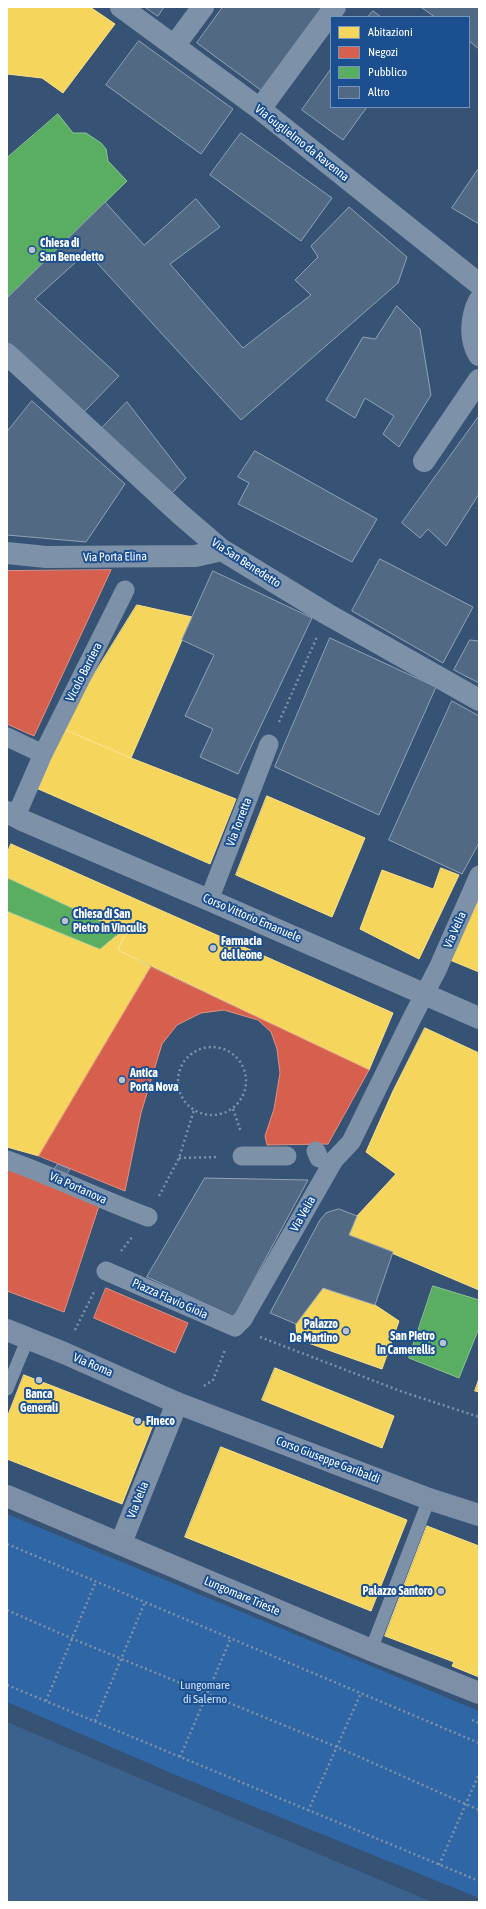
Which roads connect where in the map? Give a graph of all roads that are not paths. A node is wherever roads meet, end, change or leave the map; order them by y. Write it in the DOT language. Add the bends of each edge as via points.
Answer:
graph roads {
  1 [pos="121,7"];
  2 [pos="203,7"];
  3 [pos="335,7"];
  4 [pos="174,46"];
  5 [pos="260,109"];
  6 [pos="479,284"];
  7 [pos="479,301"];
  8 [pos="7,354"];
  9 [pos="479,355"];
  10 [pos="479,380"];
  11 [pos="424,461"];
  12 [pos="222,550"];
  13 [pos="7,553"];
  14 [pos="125,590"];
  15 [pos="479,700"];
  16 [pos="7,736"];
  17 [pos="269,744"];
  18 [pos="43,754"];
  19 [pos="16,816"];
  20 [pos="479,875"];
  21 [pos="209,900"];
  22 [pos="425,994"];
  23 [pos="479,1018"];
  24 [pos="242,1156"];
  25 [pos="287,1156"];
  26 [pos="7,1160"];
  27 [pos="148,1218"];
  28 [pos="106,1270"];
  29 [pos="235,1327"];
  30 [pos="7,1330"];
  31 [pos="28,1338"];
  32 [pos="7,1389"];
  33 [pos="178,1403"];
  34 [pos="7,1496"];
  35 [pos="429,1499"];
  36 [pos="479,1515"];
  37 [pos="121,1544"];
  38 [pos="371,1650"];
  39 [pos="479,1693"];
  1 -- 4 [label="street, Via Guglielmo da Ravenna"];
  2 -- 4 [label="street"];
  3 -- 5 [label="street"];
  4 -- 5 [label="street, Via Guglielmo da Ravenna"];
  5 -- 6 [label="street, Via Guglielmo da Ravenna"];
  7 -- 9 [label="street" via="474,310 472,330"];
  8 -- 12 [label="street, Via San Benedetto"];
  10 -- 11 [label="street"];
  12 -- 13 [label="street, Via Porta Elina" via="196,556 46,557"];
  12 -- 15 [label="street, Via San Benedetto" via="327,614"];
  14 -- 18 [label="street, Vicolo Barriera"];
  16 -- 18 [label="street"];
  17 -- 21 [label="street, Via Torretta"];
  18 -- 19 [label="street, Vicolo Barriera"];
  19 -- 21 [label="street, Corso Vittorio Emanuele"];
  20 -- 22 [label="street, Via Velia"];
  21 -- 22 [label="street, Corso Vittorio Emanuele"];
  22 -- 23 [label="street, Corso Vittorio Emanuele"];
  22 -- 29 [label="street, Via Velia" via="352,1142 321,1159 243,1319"];
  24 -- 25 [label="street"];
  26 -- 27 [label="street, Via Portanova"];
  28 -- 29 [label="street, Piazza Flavio Gioia"];
  30 -- 31 [label="main road, Via Roma"];
  31 -- 32 [label="lane"];
  31 -- 33 [label="main road, Via Roma"];
  33 -- 35 [label="main road, Corso Giuseppe Garibaldi"];
  33 -- 37 [label="street, Via Velia"];
  34 -- 37 [label="main road, Lungomare Trieste"];
  35 -- 36 [label="main road, Corso Giuseppe Garibaldi"];
  35 -- 38 [label="lane"];
  37 -- 38 [label="main road, Lungomare Trieste"];
  38 -- 39 [label="main road, Lungomare Trieste"];
}
